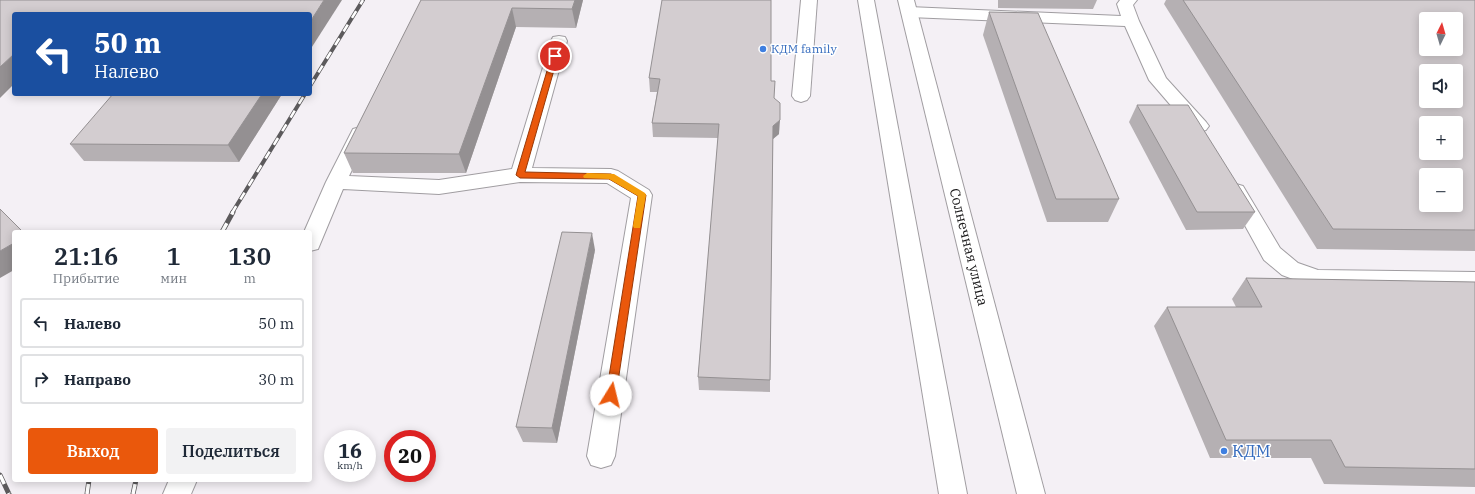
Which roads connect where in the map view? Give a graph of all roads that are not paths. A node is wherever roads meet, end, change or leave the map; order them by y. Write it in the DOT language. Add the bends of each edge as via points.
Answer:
graph roads {
  1 [pos="809,0"];
  2 [pos="866,0"];
  3 [pos="1130,0"];
  4 [pos="908,6"];
  5 [pos="1131,21"];
  6 [pos="559,41"];
  7 [pos="801,96"];
  8 [pos="367,119"];
  9 [pos="1209,143"];
  10 [pos="520,175"];
  11 [pos="1229,177"];
  12 [pos="336,182"];
  13 [pos="312,238"];
  14 [pos="1475,281"];
  15 [pos="601,456"];
  16 [pos="182,482"];
  17 [pos="177,494"];
  18 [pos="953,494"];
  19 [pos="1031,494"];
  1 -- 7 [label="main road"];
  2 -- 18 [label="main road"];
  3 -- 5 [label="main road" via="1125,4"];
  4 -- 5 [label="main road"];
  4 -- 19 [label="main road, Солнечная улица"];
  5 -- 9 [label="main road" via="1158,80 1202,129"];
  6 -- 10 [label="main road"];
  8 -- 12 [label="main road"];
  10 -- 12 [label="main road" via="439,187"];
  10 -- 15 [label="main road" via="611,176 642,195"];
  11 -- 14 [label="main road" via="1272,254 1290,269 1317,279"];
  12 -- 13 [label="main road"];
  16 -- 17 [label="main road"];
}
